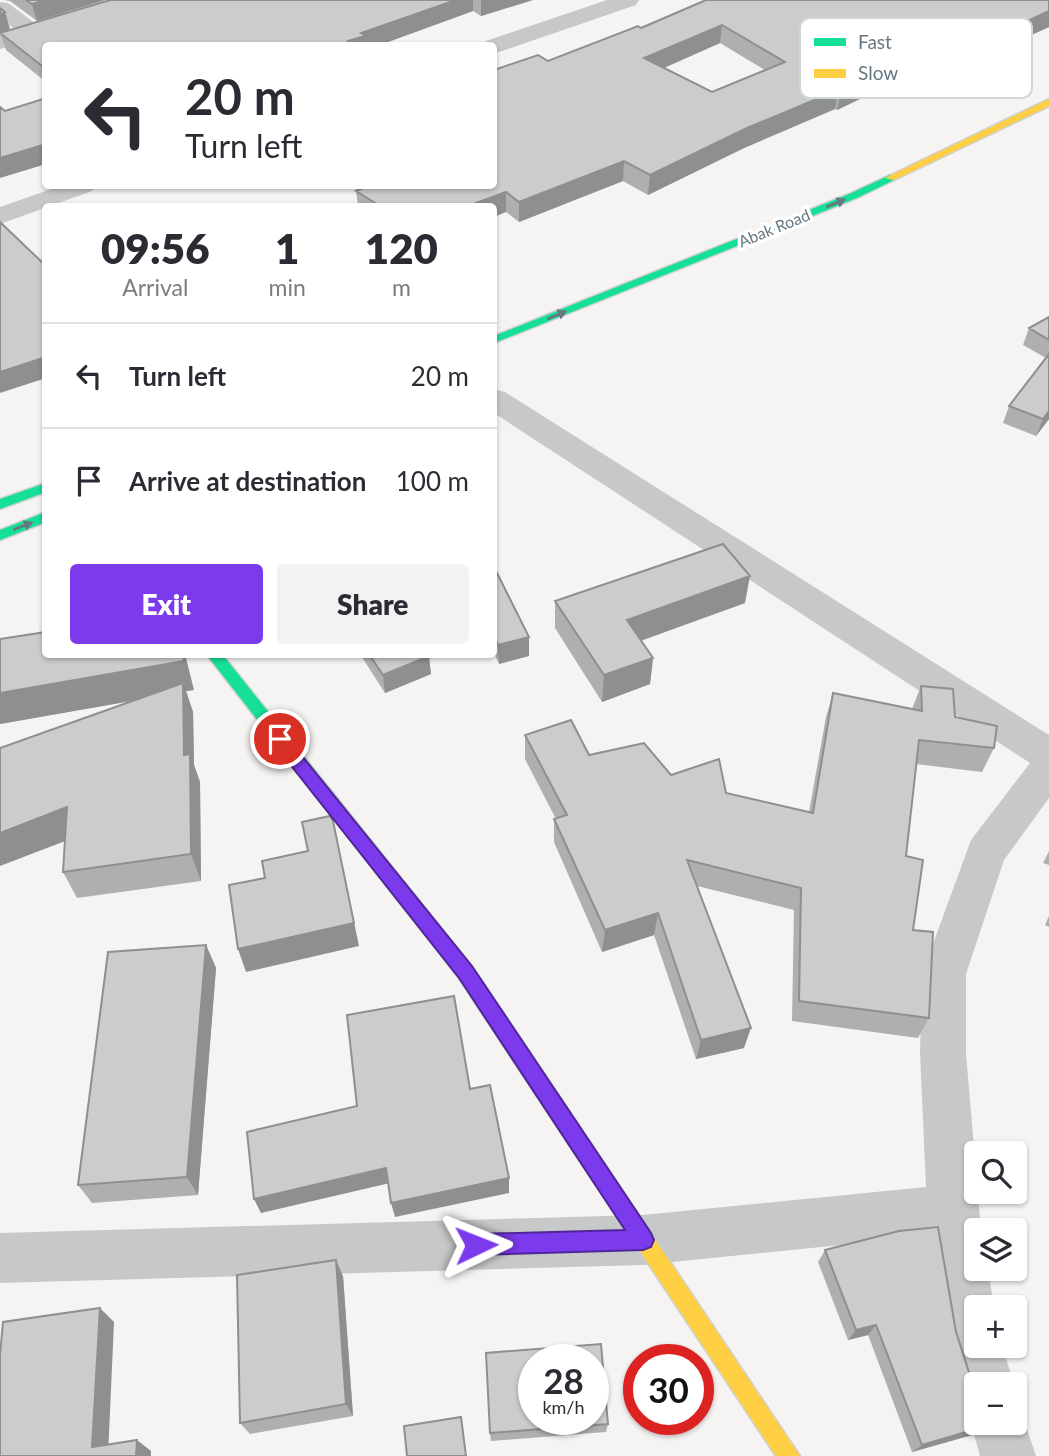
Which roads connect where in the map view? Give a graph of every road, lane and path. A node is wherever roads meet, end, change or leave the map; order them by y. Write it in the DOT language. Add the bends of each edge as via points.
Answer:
graph roads {
  1 [pos="136,0"];
  2 [pos="628,0"];
  3 [pos="0,8"];
  4 [pos="33,32"];
  5 [pos="0,42"];
  6 [pos="497,45"];
  7 [pos="1049,102"];
  8 [pos="75,189"];
  9 [pos="0,216"];
  10 [pos="497,339"];
  11 [pos="497,401"];
  12 [pos="42,488"];
  13 [pos="0,504"];
  14 [pos="42,519"];
  15 [pos="0,535"];
  16 [pos="215,658"];
  17 [pos="1049,755"];
  18 [pos="1049,768"];
  19 [pos="952,1209"];
  20 [pos="643,1240"];
  21 [pos="0,1258"];
  22 [pos="983,1372"];
  23 [pos="1002,1435"];
  24 [pos="789,1456"];
  25 [pos="1008,1456"];
  1 -- 4 [label="street"];
  2 -- 6 [label="street"];
  3 -- 4 [label="street"];
  4 -- 5 [label="street"];
  10 -- 7 [label="main road, Abak Road, one-way" via="853,196"];
  8 -- 9 [label="street"];
  11 -- 17 [label="street"];
  12 -- 13 [label="main road"];
  15 -- 14 [label="main road, one-way"];
  16 -- 20 [label="main road" via="465,972"];
  18 -- 19 [label="street" via="986,852 944,974 943,1053"];
  19 -- 20 [label="street"];
  19 -- 22 [label="street"];
  20 -- 21 [label="street"];
  20 -- 24 [label="main road"];
  23 -- 25 [label="street"];
}
